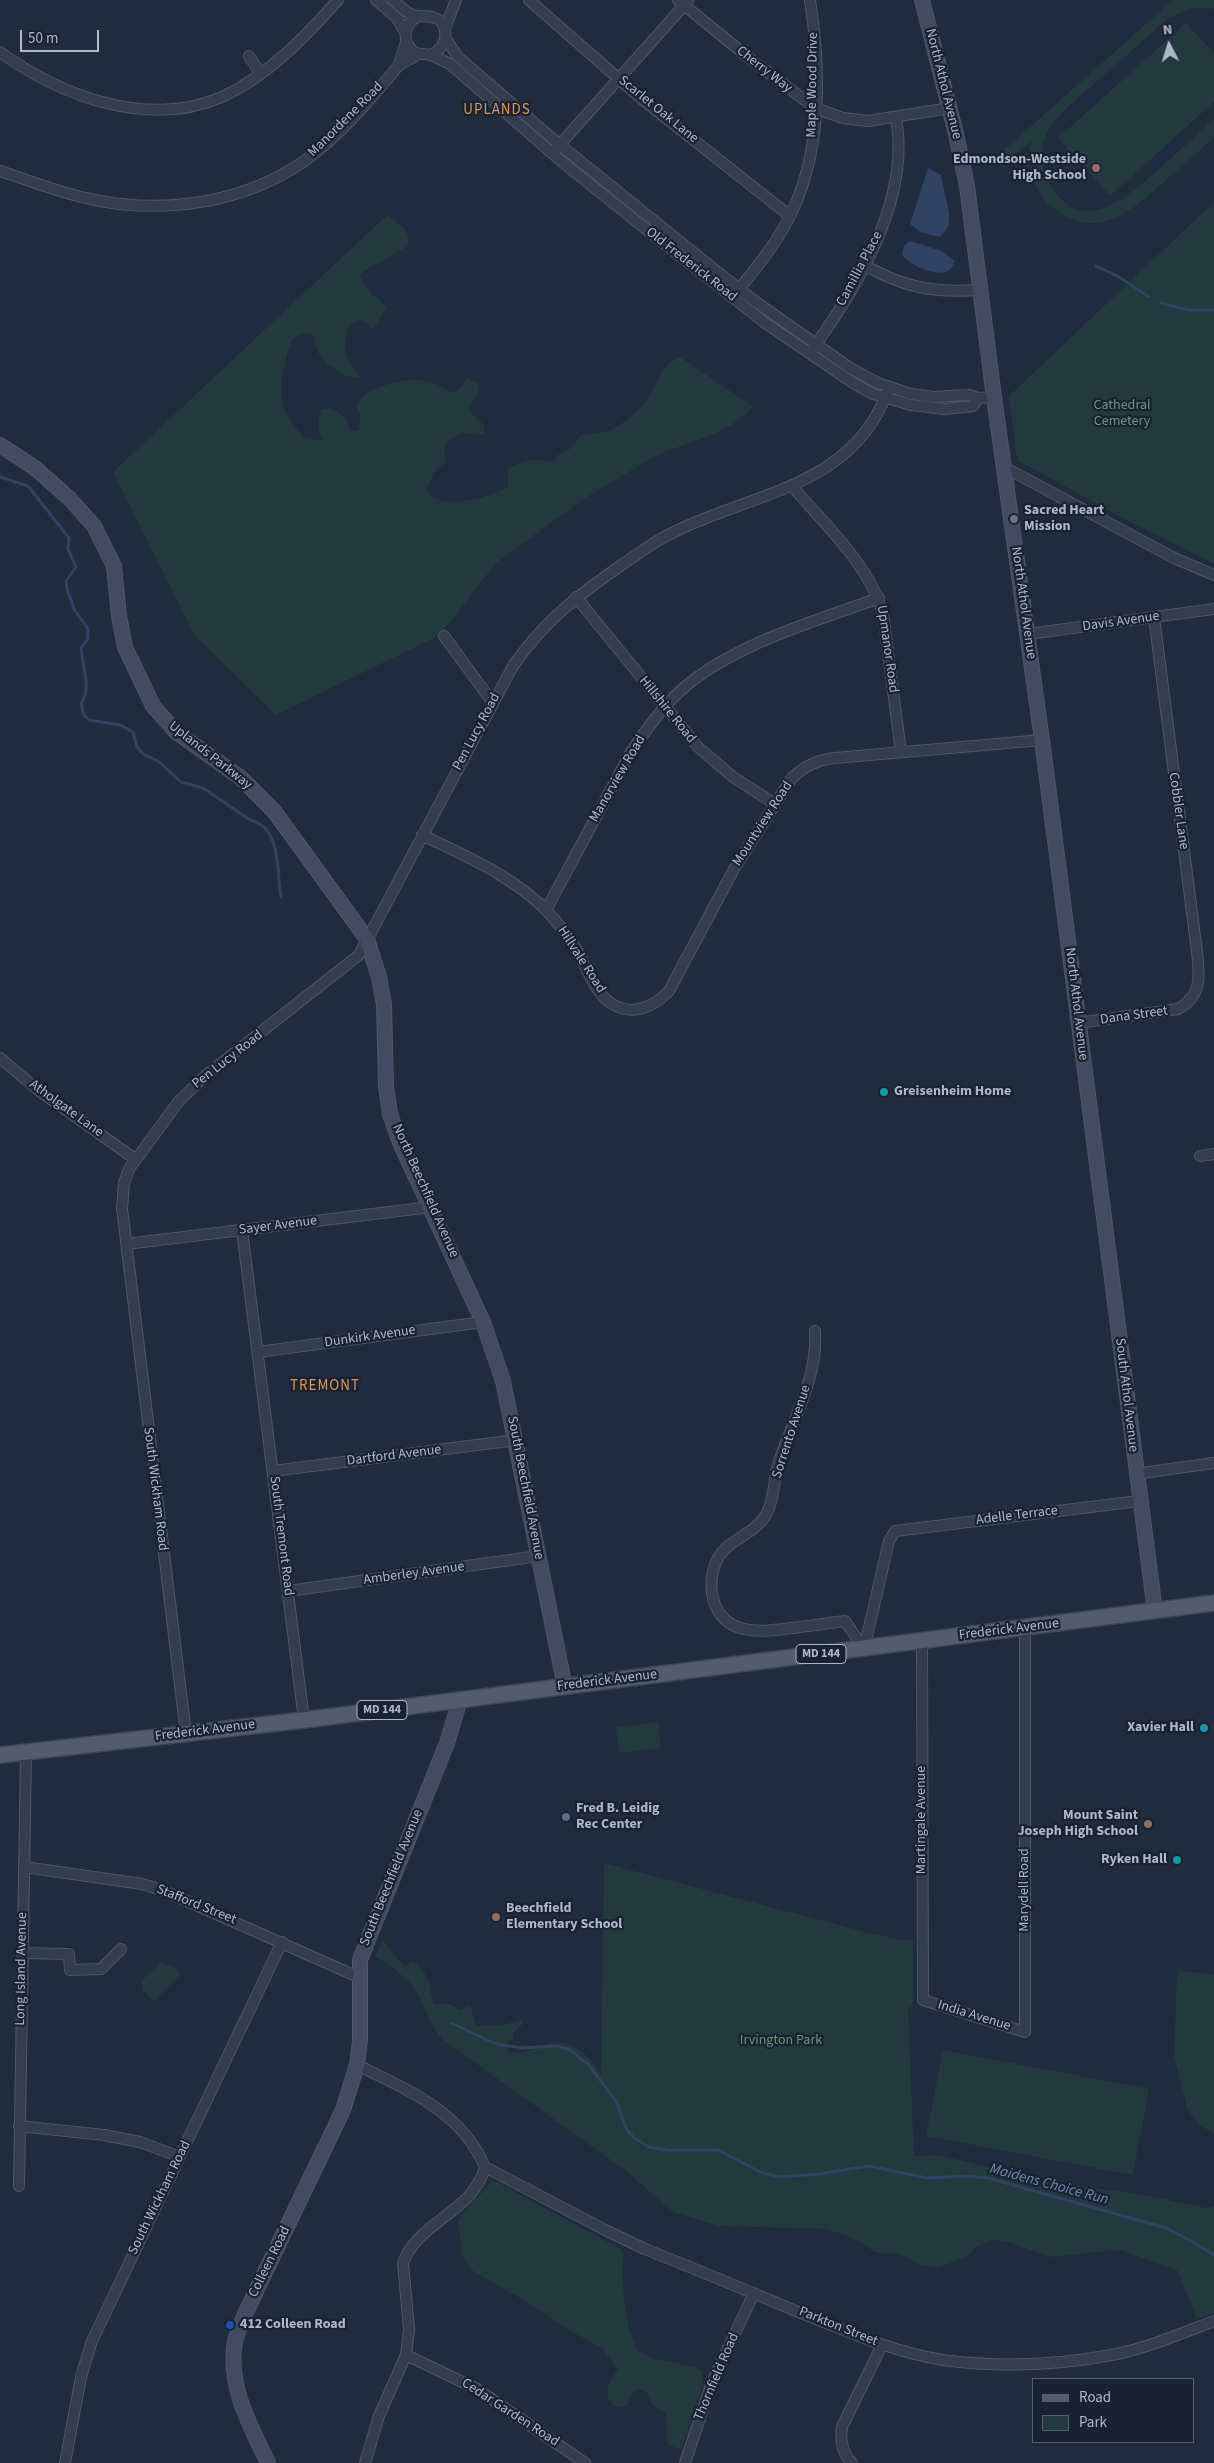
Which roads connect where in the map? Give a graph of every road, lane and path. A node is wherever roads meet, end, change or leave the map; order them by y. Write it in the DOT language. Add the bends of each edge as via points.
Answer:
graph roads {
  1 [pos="338,0"];
  2 [pos="376,0"];
  3 [pos="393,0"];
  4 [pos="529,0"];
  5 [pos="810,0"];
  6 [pos="922,0"];
  7 [pos="455,2"];
  8 [pos="684,2"];
  9 [pos="418,16"];
  10 [pos="432,16"];
  11 [pos="445,28"];
  12 [pos="406,37"];
  13 [pos="446,39"];
  14 [pos="0,52"];
  15 [pos="419,54"];
  16 [pos="432,55"];
  17 [pos="249,56"];
  18 [pos="399,65"];
  19 [pos="260,73"];
  20 [pos="619,78"];
  21 [pos="815,108"];
  22 [pos="950,108"];
  23 [pos="896,118"];
  24 [pos="560,145"];
  25 [pos="552,154"];
  26 [pos="0,171"];
  27 [pos="790,216"];
  28 [pos="864,265"];
  29 [pos="739,289"];
  30 [pos="980,290"];
  31 [pos="732,298"];
  32 [pos="816,345"];
  33 [pos="810,354"];
  34 [pos="889,388"];
  35 [pos="994,397"];
  36 [pos="886,398"];
  37 [pos="978,398"];
  38 [pos="0,445"];
  39 [pos="1004,467"];
  40 [pos="792,486"];
  41 [pos="1214,575"];
  42 [pos="576,597"];
  43 [pos="879,598"];
  44 [pos="1214,609"];
  45 [pos="1154,617"];
  46 [pos="1028,634"];
  47 [pos="444,636"];
  48 [pos="493,703"];
  49 [pos="664,707"];
  50 [pos="1042,740"];
  51 [pos="901,752"];
  52 [pos="775,804"];
  53 [pos="422,835"];
  54 [pos="546,910"];
  55 [pos="366,939"];
  56 [pos="669,991"];
  57 [pos="1188,1004"];
  58 [pos="1078,1023"];
  59 [pos="0,1058"];
  60 [pos="1214,1154"];
  61 [pos="1200,1156"];
  62 [pos="135,1159"];
  63 [pos="1098,1180"];
  64 [pos="431,1207"];
  65 [pos="242,1230"];
  66 [pos="126,1244"];
  67 [pos="483,1322"];
  68 [pos="815,1331"];
  69 [pos="258,1352"];
  70 [pos="516,1440"];
  71 [pos="1214,1463"];
  72 [pos="273,1471"];
  73 [pos="1136,1474"];
  74 [pos="1139,1501"];
  75 [pos="539,1556"];
  76 [pos="288,1590"];
  77 [pos="1214,1604"];
  78 [pos="1155,1611"];
  79 [pos="1025,1628"];
  80 [pos="922,1641"];
  81 [pos="864,1649"];
  82 [pos="565,1686"];
  83 [pos="460,1700"];
  84 [pos="304,1720"];
  85 [pos="186,1734"];
  86 [pos="26,1752"];
  87 [pos="0,1755"];
  88 [pos="24,1867"];
  89 [pos="282,1942"];
  90 [pos="121,1949"];
  91 [pos="22,1953"];
  92 [pos="358,1977"];
  93 [pos="923,2000"];
  94 [pos="1025,2032"];
  95 [pos="357,2065"];
  96 [pos="19,2126"];
  97 [pos="180,2157"];
  98 [pos="485,2167"];
  99 [pos="19,2186"];
  100 [pos="754,2293"];
  101 [pos="1214,2321"];
  102 [pos="882,2345"];
  103 [pos="406,2355"];
  104 [pos="65,2463"];
  105 [pos="268,2463"];
  106 [pos="365,2463"];
  107 [pos="585,2463"];
  108 [pos="685,2463"];
  109 [pos="852,2463"];
  1 -- 19 [label="street" via="296,45"];
  2 -- 12 [label="street" via="397,18"];
  3 -- 9 [label="street"];
  4 -- 20 [label="street, Scarlet Oak Lane"];
  5 -- 21 [label="street, Maple Wood Drive" via="816,48"];
  6 -- 22 [label="street, North Athol Avenue"];
  7 -- 10 [label="street"];
  7 -- 11 [label="street"];
  8 -- 20 [label="street"];
  8 -- 21 [label="street, Cherry Way" via="749,58"];
  9 -- 10 [label="street"];
  9 -- 12 [label="street" via="412,20"];
  10 -- 11 [label="street"];
  11 -- 13 [label="street"];
  12 -- 15 [label="street" via="410,49"];
  12 -- 18 [label="street, Manordene Road"];
  13 -- 16 [label="street"];
  13 -- 24 [label="street, Old Frederick Road" via="458,57"];
  14 -- 19 [label="street" via="59,86 93,99 137,109 173,110 197,105 221,97"];
  15 -- 16 [label="street, Old Frederick Road"];
  15 -- 18 [label="street, Manordene Road"];
  16 -- 25 [label="street, Old Frederick Road" via="451,65"];
  17 -- 19 [label="street"];
  18 -- 26 [label="street, Manordene Road" via="341,128 302,162 258,186 217,199 177,205 127,205 71,194"];
  20 -- 24 [label="street"];
  20 -- 27 [label="street, Scarlet Oak Lane"];
  21 -- 23 [label="street, Cherry Way" via="856,120"];
  21 -- 27 [label="street, Maple Wood Drive" via="807,171"];
  22 -- 23 [label="street, Cherry Way"];
  22 -- 30 [label="street, North Athol Avenue" via="967,186"];
  23 -- 28 [label="street, Camillia Place" via="900,152 894,187 880,231"];
  24 -- 25 [label="street"];
  24 -- 29 [label="street, Old Frederick Road"];
  25 -- 31 [label="street, Old Frederick Road"];
  27 -- 29 [label="street, Maple Wood Drive"];
  28 -- 30 [label="street" via="916,288 942,292"];
  28 -- 32 [label="street, Camillia Place"];
  29 -- 31 [label="street, Maple Wood Drive"];
  29 -- 32 [label="street, Old Frederick Road"];
  30 -- 35 [label="street, North Athol Avenue"];
  31 -- 33 [label="street, Old Frederick Road"];
  32 -- 33 [label="street, Camillia Place"];
  32 -- 34 [label="street, Old Frederick Road" via="859,374"];
  33 -- 36 [label="street, Old Frederick Road" via="853,383"];
  34 -- 36 [label="street, Pen Lucy Road"];
  34 -- 37 [label="street, Old Frederick Road" via="920,396 969,395"];
  35 -- 37 [label="street, Old Frederick Road"];
  35 -- 39 [label="street, North Athol Avenue"];
  36 -- 37 [label="street, Old Frederick Road" via="920,407 945,409 972,406"];
  36 -- 40 [label="street, Pen Lucy Road" via="879,414 852,448 827,468"];
  38 -- 55 [label="street, Uplands Parkway" via="35,468 94,526 114,566 125,647 153,706 176,732 260,794"];
  39 -- 41 [label="street" via="1174,558"];
  39 -- 46 [label="street, North Athol Avenue"];
  40 -- 42 [label="street, Pen Lucy Road" via="673,532"];
  40 -- 43 [label="street, Upmanor Road" via="861,566"];
  42 -- 48 [label="street, Pen Lucy Road" via="530,643"];
  42 -- 49 [label="street, Hillshire Road"];
  43 -- 49 [label="street, Manorview Road" via="736,653 686,686"];
  43 -- 51 [label="street, Upmanor Road"];
  44 -- 45 [label="street, Davis Avenue"];
  45 -- 46 [label="street, Davis Avenue"];
  45 -- 57 [label="street, Cobbler Lane" via="1199,974 1198,984"];
  46 -- 50 [label="street, North Athol Avenue"];
  47 -- 48 [label="street"];
  48 -- 53 [label="street, Pen Lucy Road"];
  49 -- 52 [label="street, Hillshire Road" via="712,760"];
  49 -- 54 [label="street, Manorview Road" via="630,752"];
  50 -- 51 [label="street, Mountview Road"];
  50 -- 58 [label="street, North Athol Avenue"];
  51 -- 52 [label="street, Mountview Road" via="824,759 813,763 792,778"];
  52 -- 56 [label="street, Mountview Road" via="734,869"];
  53 -- 54 [label="street, Hillvale Road" via="508,879"];
  53 -- 55 [label="street, Pen Lucy Road"];
  54 -- 56 [label="street, Hillvale Road" via="573,943 598,988 612,1004 630,1009 649,1006"];
  55 -- 62 [label="street, Pen Lucy Road" via="355,960 179,1101"];
  55 -- 64 [label="street, North Beechfield Avenue" via="384,1004 390,1114 400,1145"];
  57 -- 58 [label="street, Dana Street" via="1167,1012"];
  58 -- 63 [label="street, North Athol Avenue"];
  59 -- 62 [label="street, Atholgate Lane" via="38,1090"];
  60 -- 61 [label="street"];
  62 -- 66 [label="street, Pen Lucy Road" via="122,1194"];
  63 -- 73 [label="street, South Athol Avenue"];
  64 -- 65 [label="street, Sayer Avenue"];
  64 -- 67 [label="street, North Beechfield Avenue"];
  65 -- 66 [label="street, Sayer Avenue"];
  65 -- 69 [label="street, South Tremont Road"];
  66 -- 85 [label="street, South Wickham Road"];
  67 -- 69 [label="street, Dunkirk Avenue"];
  67 -- 70 [label="street, South Beechfield Avenue" via="503,1381"];
  68 -- 81 [label="street, Sorrento Avenue" via="814,1362 801,1408 777,1467 772,1502 767,1514 752,1530 723,1550 713,1570 711,1591 720,1613 738,1628 763,1631 845,1621"];
  69 -- 72 [label="street, South Tremont Road"];
  70 -- 72 [label="street, Dartford Avenue"];
  70 -- 75 [label="street, South Beechfield Avenue"];
  71 -- 73 [label="street"];
  72 -- 76 [label="street, South Tremont Road"];
  73 -- 74 [label="street, South Athol Avenue"];
  74 -- 78 [label="street, South Athol Avenue"];
  74 -- 81 [label="street, Adelle Terrace" via="894,1531 889,1540"];
  75 -- 76 [label="street, Amberley Avenue"];
  75 -- 82 [label="street, South Beechfield Avenue"];
  76 -- 84 [label="street, South Tremont Road"];
  77 -- 78 [label="main road, Frederick Avenue / MD 144"];
  78 -- 79 [label="main road, Frederick Avenue / MD 144"];
  79 -- 80 [label="main road, Frederick Avenue / MD 144"];
  79 -- 94 [label="street, Marydell Road"];
  80 -- 81 [label="main road, Frederick Avenue / MD 144"];
  80 -- 93 [label="street, Martingale Avenue"];
  81 -- 82 [label="main road, Frederick Avenue / MD 144"];
  82 -- 83 [label="main road, Frederick Avenue / MD 144"];
  83 -- 84 [label="main road, Frederick Avenue / MD 144"];
  83 -- 92 [label="street, South Beechfield Avenue" via="447,1743 365,1942"];
  84 -- 85 [label="main road, Frederick Avenue / MD 144"];
  85 -- 86 [label="main road, Frederick Avenue / MD 144"];
  86 -- 87 [label="main road, Frederick Avenue / MD 144"];
  86 -- 88 [label="street, Long Island Avenue"];
  88 -- 89 [label="street, Stafford Street" via="142,1884"];
  88 -- 91 [label="street, Long Island Avenue"];
  89 -- 92 [label="street, Stafford Street"];
  89 -- 97 [label="street, South Wickham Road"];
  90 -- 91 [label="street" via="101,1968 70,1970 70,1954"];
  91 -- 96 [label="street, Long Island Avenue"];
  92 -- 95 [label="street, South Beechfield Avenue" via="360,2025"];
  93 -- 94 [label="street, India Avenue"];
  95 -- 98 [label="street" via="417,2095 450,2117 478,2150"];
  95 -- 105 [label="street, Colleen Road" via="343,2110 246,2312 236,2340 233,2360 235,2381 241,2403"];
  96 -- 97 [label="street" via="140,2142"];
  96 -- 99 [label="street, Long Island Avenue"];
  97 -- 104 [label="street, South Wickham Road" via="88,2350"];
  98 -- 100 [label="street, Parkton Street" via="607,2231"];
  98 -- 103 [label="street" via="476,2190 427,2231 406,2254 403,2263 409,2329"];
  100 -- 102 [label="street, Parkton Street"];
  100 -- 108 [label="street, Thornfield Road" via="712,2382"];
  101 -- 102 [label="street, Parkton Street" via="1119,2354 1045,2364 942,2360"];
  102 -- 109 [label="street" via="842,2427 843,2450"];
  103 -- 106 [label="street" via="379,2416"];
  103 -- 107 [label="street, Cedar Garden Road" via="477,2389"];
}
